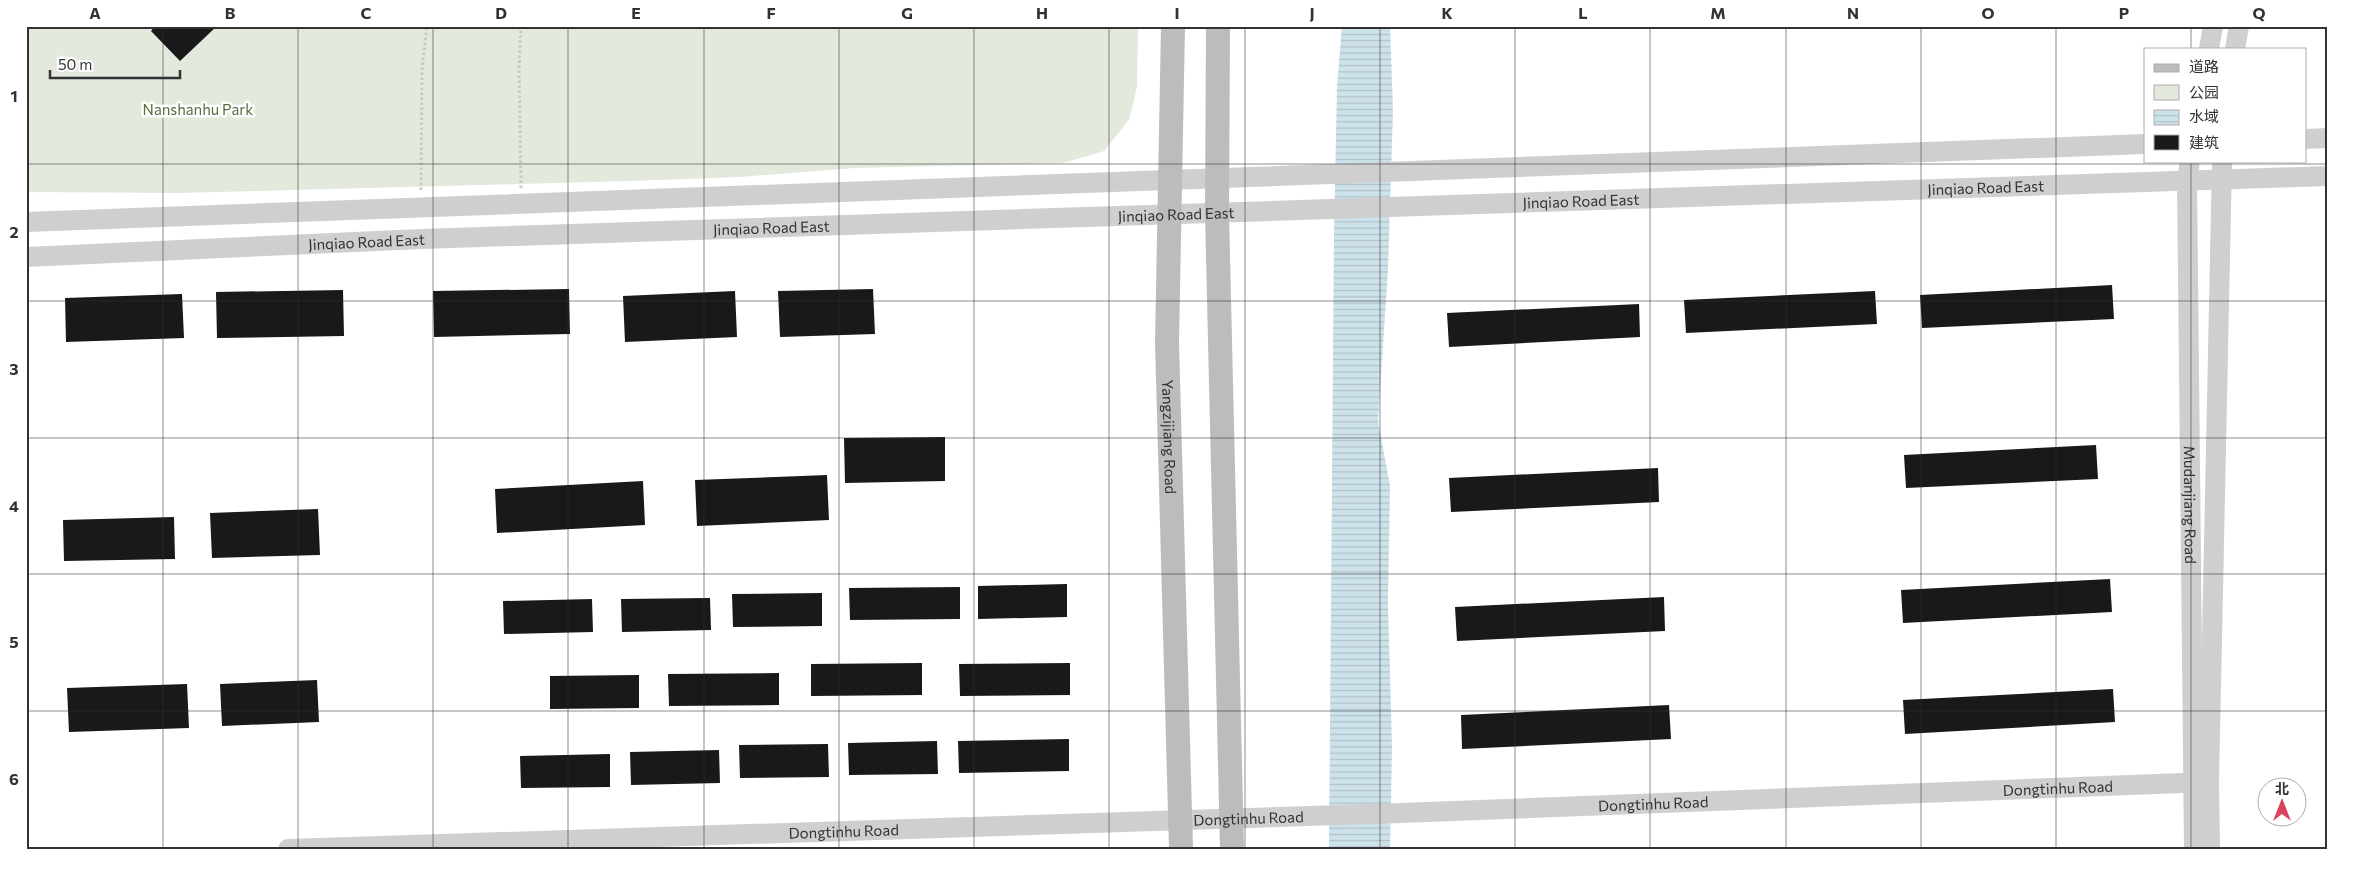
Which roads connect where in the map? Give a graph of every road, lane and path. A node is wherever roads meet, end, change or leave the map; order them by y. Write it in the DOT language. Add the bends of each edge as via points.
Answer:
graph roads {
  1 [pos="427,26"];
  2 [pos="521,26"];
  3 [pos="1173,26"];
  4 [pos="1218,26"];
  5 [pos="2213,26"];
  6 [pos="2238,26"];
  7 [pos="2210,48"];
  8 [pos="2236,48"];
  9 [pos="2328,138"];
  10 [pos="2306,139"];
  11 [pos="2144,144"];
  12 [pos="2189,170"];
  13 [pos="2222,170"];
  14 [pos="2328,176"];
  15 [pos="1216,177"];
  16 [pos="1171,179"];
  17 [pos="521,196"];
  18 [pos="422,199"];
  19 [pos="1216,213"];
  20 [pos="1170,215"];
  21 [pos="26,222"];
  22 [pos="26,257"];
  23 [pos="2202,783"];
  24 [pos="1230,818"];
  25 [pos="1182,820"];
  26 [pos="288,849"];
  27 [pos="1181,849"];
  28 [pos="1232,849"];
  29 [pos="2194,849"];
  30 [pos="2210,849"];
  1 -- 18 [label="path" via="422,69"];
  2 -- 17 [label="path"];
  3 -- 16 [label="main road, Yangzijiang Road"];
  4 -- 15 [label="main road"];
  5 -- 7 [label="street"];
  6 -- 8 [label="street"];
  9 -- 10 [label="street"];
  11 -- 15 [label="street, Jinqiao Road East"];
  12 -- 13 [label="street, Jinqiao Road East"];
  12 -- 19 [label="street, Jinqiao Road East"];
  12 -- 23 [label="street, Mudanjiang Road"];
  13 -- 14 [label="street, Jinqiao Road East"];
  13 -- 23 [label="street, Mudanjiang Road"];
  15 -- 16 [label="street, Jinqiao Road East"];
  15 -- 19 [label="main road"];
  16 -- 20 [label="main road, Yangzijiang Road"];
  16 -- 21 [label="street, Jinqiao Road East"];
  19 -- 20 [label="street, Jinqiao Road East"];
  19 -- 24 [label="main road"];
  20 -- 22 [label="street, Jinqiao Road East" via="421,239"];
  20 -- 25 [label="main road, Yangzijiang Road" via="1167,343"];
  23 -- 24 [label="street, Dongtinhu Road"];
  23 -- 29 [label="street, Mudanjiang Road"];
  23 -- 30 [label="street, Mudanjiang Road"];
  24 -- 25 [label="street, Dongtinhu Road"];
  24 -- 28 [label="main road"];
  25 -- 26 [label="street, Dongtinhu Road"];
  25 -- 27 [label="main road, Yangzijiang Road"];
}
